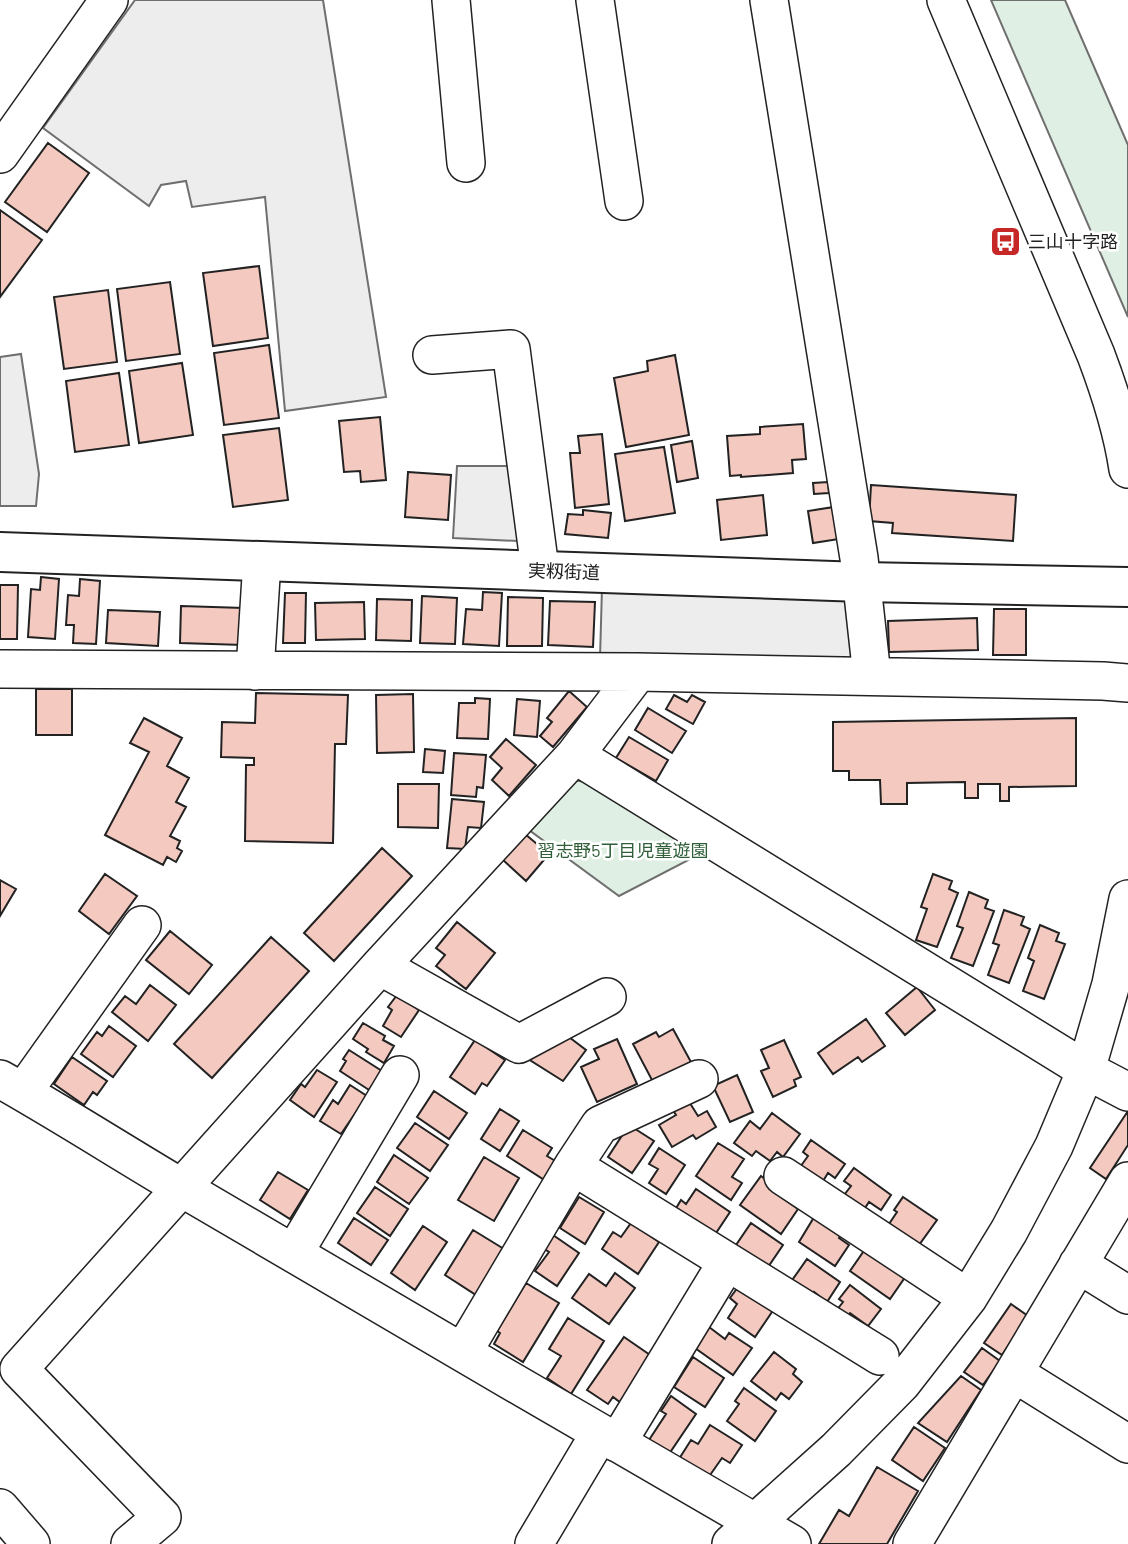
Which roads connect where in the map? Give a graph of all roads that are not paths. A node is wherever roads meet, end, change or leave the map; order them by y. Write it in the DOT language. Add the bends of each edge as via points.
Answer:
graph roads {
  1 [pos="109,0"];
  2 [pos="451,0"];
  3 [pos="595,0"];
  4 [pos="769,0"];
  5 [pos="946,0"];
  6 [pos="6,130"];
  7 [pos="466,163"];
  8 [pos="624,201"];
  9 [pos="432,355"];
  10 [pos="1128,469"];
  11 [pos="0,552"];
  12 [pos="262,561"];
  13 [pos="540,569"];
  14 [pos="862,582"];
  15 [pos="1128,587"];
  16 [pos="0,669"];
  17 [pos="255,671"];
  18 [pos="638,672"];
  19 [pos="872,676"];
  20 [pos="1128,683"];
  21 [pos="575,755"];
  22 [pos="1128,899"];
  23 [pos="142,925"];
  24 [pos="380,966"];
  25 [pos="607,997"];
  26 [pos="1086,1070"];
  27 [pos="401,1075"];
  28 [pos="699,1079"];
  29 [pos="6,1083"];
  30 [pos="1128,1092"];
  31 [pos="573,1166"];
  32 [pos="783,1176"];
  33 [pos="1128,1181"];
  34 [pos="181,1188"];
  35 [pos="294,1253"];
  36 [pos="727,1262"];
  37 [pos="1079,1264"];
  38 [pos="1128,1295"];
  39 [pos="968,1298"];
  40 [pos="463,1352"];
  41 [pos="880,1356"];
  42 [pos="1014,1373"];
  43 [pos="608,1438"];
  44 [pos="1128,1444"];
  45 [pos="0,1508"];
  46 [pos="742,1534"];
  47 [pos="31,1544"];
  48 [pos="131,1544"];
  49 [pos="534,1544"];
  50 [pos="792,1544"];
  51 [pos="912,1544"];
  1 -- 6 [label="street"];
  2 -- 7 [label="street"];
  3 -- 8 [label="street"];
  4 -- 14 [label="street"];
  5 -- 10 [label="street" via="1096,355 1113,400"];
  9 -- 13 [label="street" via="511,349"];
  11 -- 12 [label="main road, 実籾街道"];
  12 -- 13 [label="main road, 実籾街道"];
  12 -- 17 [label="street"];
  13 -- 14 [label="main road, 実籾街道"];
  14 -- 15 [label="main road, 実籾街道"];
  14 -- 19 [label="street"];
  16 -- 17 [label="street"];
  17 -- 18 [label="street"];
  18 -- 19 [label="street"];
  18 -- 21 [label="street"];
  19 -- 20 [label="street"];
  21 -- 24 [label="street"];
  21 -- 26 [label="street"];
  22 -- 26 [label="street" via="1111,984"];
  23 -- 29 [label="street"];
  24 -- 25 [label="street" via="519,1044"];
  24 -- 34 [label="street"];
  26 -- 30 [label="street"];
  26 -- 39 [label="street" via="1054,1146"];
  27 -- 35 [label="street"];
  28 -- 31 [label="street" via="600,1125"];
  29 -- 34 [label="street"];
  31 -- 36 [label="street"];
  31 -- 40 [label="street"];
  32 -- 39 [label="street"];
  33 -- 37 [label="street"];
  34 -- 35 [label="street"];
  34 -- 48 [label="street" via="19,1370 162,1517"];
  35 -- 40 [label="street"];
  36 -- 41 [label="street"];
  36 -- 43 [label="street"];
  37 -- 38 [label="street"];
  37 -- 42 [label="street"];
  39 -- 46 [label="street" via="902,1383"];
  40 -- 43 [label="street"];
  42 -- 44 [label="street"];
  42 -- 51 [label="street"];
  43 -- 46 [label="street" via="720,1502"];
  43 -- 49 [label="street"];
  45 -- 47 [label="street"];
  46 -- 50 [label="street"];
}
